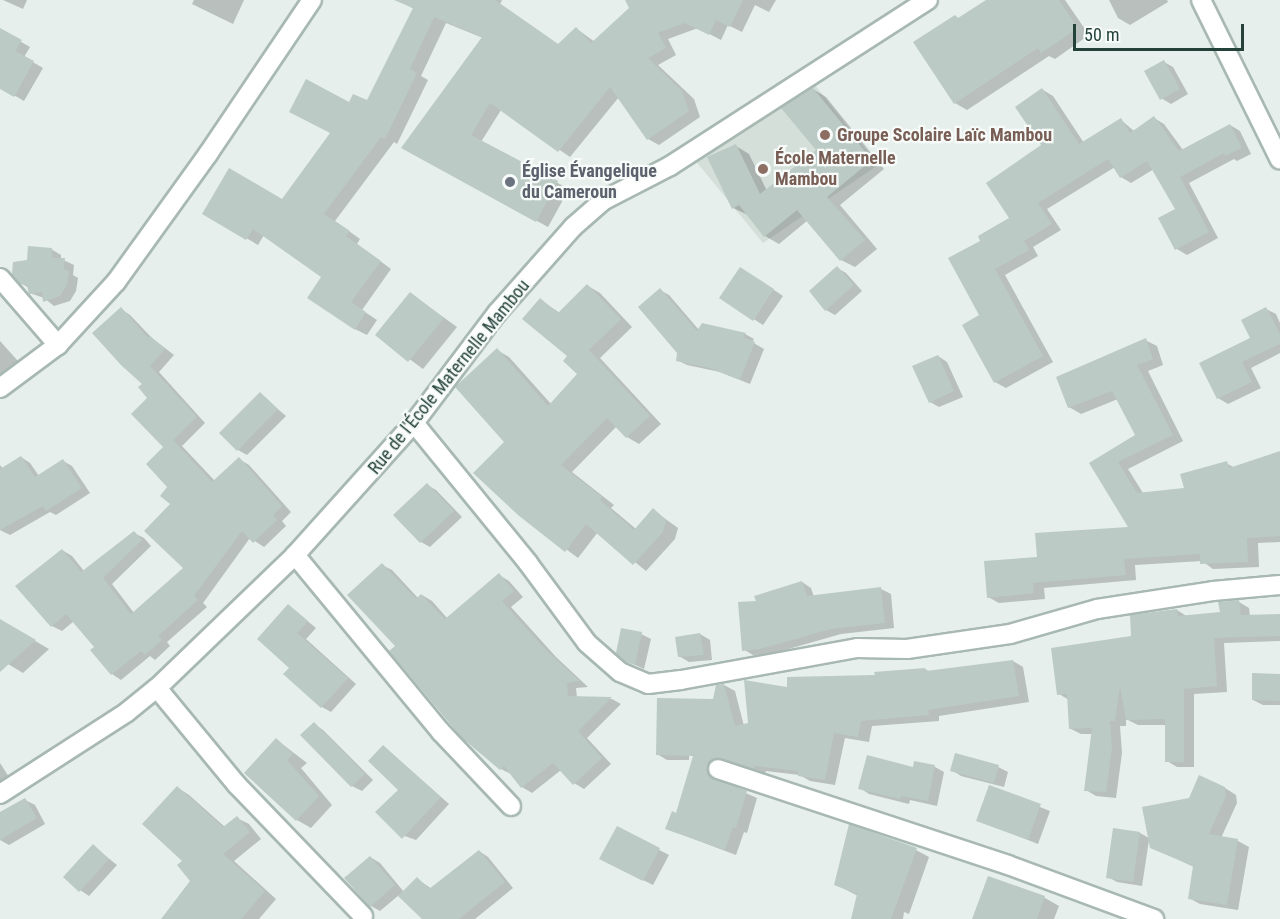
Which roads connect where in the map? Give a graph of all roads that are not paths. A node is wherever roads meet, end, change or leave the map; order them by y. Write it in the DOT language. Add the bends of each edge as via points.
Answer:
graph roads {
  1 [pos="312,0"];
  2 [pos="928,0"];
  3 [pos="1201,0"];
  4 [pos="1280,160"];
  5 [pos="0,278"];
  6 [pos="58,345"];
  7 [pos="0,388"];
  8 [pos="414,423"];
  9 [pos="295,555"];
  10 [pos="1280,585"];
  11 [pos="157,688"];
  12 [pos="718,769"];
  13 [pos="0,794"];
  14 [pos="511,806"];
  15 [pos="363,916"];
  16 [pos="1154,919"];
  1 -- 6 [label="street" via="116,282"];
  2 -- 8 [label="street, Rue de l'École Maternelle Mambou" via="670,166 604,200 573,227 497,314"];
  3 -- 4 [label="street"];
  5 -- 6 [label="street"];
  6 -- 7 [label="street"];
  8 -- 9 [label="street, Rue de l'École Maternelle Mambou"];
  8 -- 10 [label="street" via="528,563 587,643 620,672 648,684 857,648 907,649 1010,634 1097,609"];
  9 -- 11 [label="street, Rue de l'École Maternelle Mambou"];
  9 -- 14 [label="street" via="441,732"];
  11 -- 13 [label="street, Rue de l'École Maternelle Mambou" via="127,712"];
  11 -- 15 [label="street" via="237,785"];
  12 -- 16 [label="street" via="997,861"];
}
